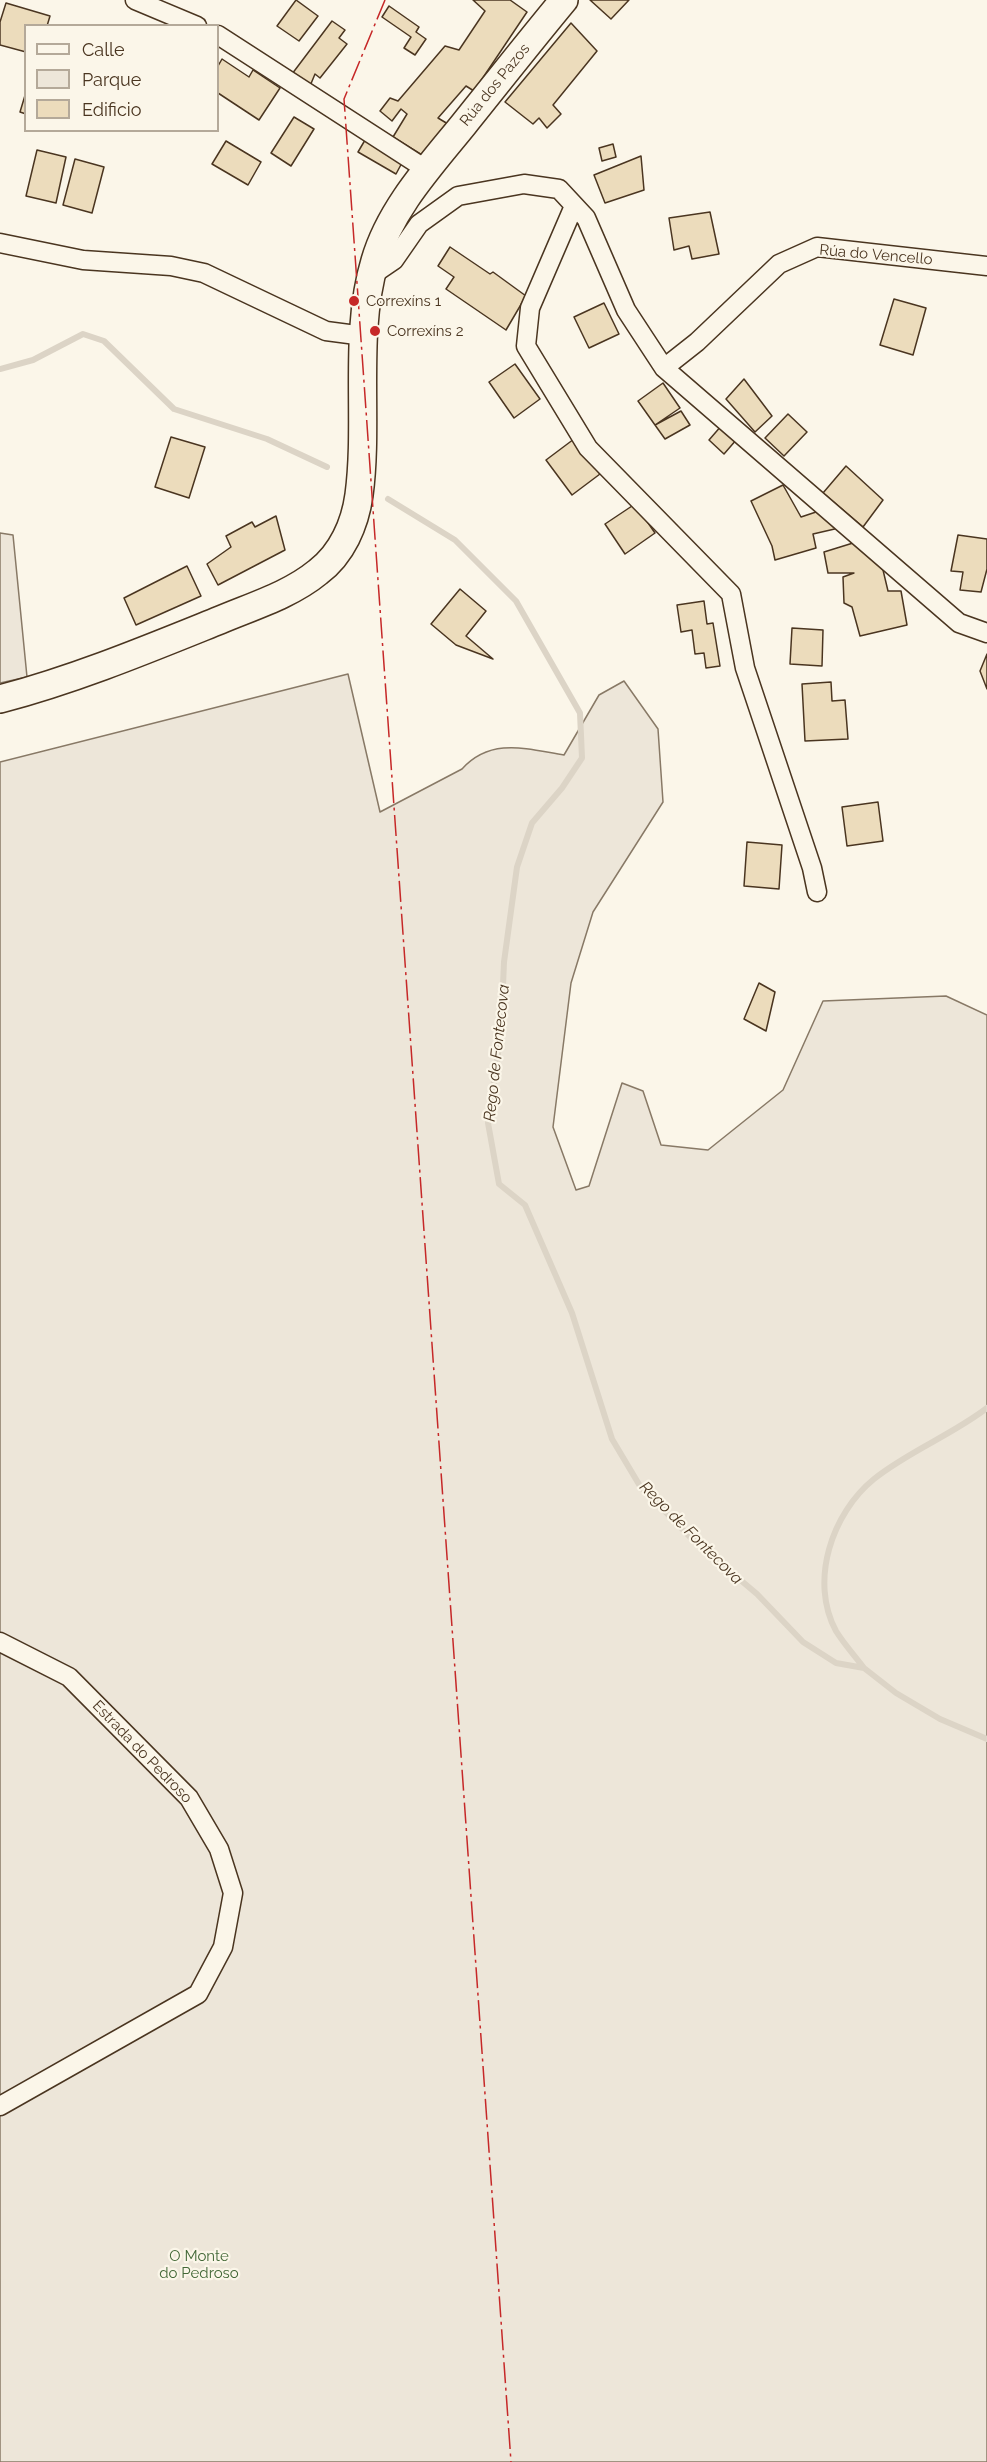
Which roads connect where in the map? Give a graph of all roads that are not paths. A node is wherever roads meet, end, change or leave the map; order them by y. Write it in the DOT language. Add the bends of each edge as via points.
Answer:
graph roads {
  1 [pos="135,0"];
  2 [pos="564,0"];
  3 [pos="192,24"];
  4 [pos="219,36"];
  5 [pos="427,170"];
  6 [pos="574,206"];
  7 [pos="0,243"];
  8 [pos="987,266"];
  9 [pos="372,275"];
  10 [pos="364,336"];
  11 [pos="664,368"];
  12 [pos="987,633"];
  13 [pos="0,699"];
  14 [pos="817,892"];
  15 [pos="0,1642"];
  16 [pos="0,2106"];
  1 -- 3 [label="street"];
  2 -- 5 [label="street, Rúa dos Pazos"];
  4 -- 5 [label="street"];
  5 -- 9 [label="street, Rúa dos Pazos" via="390,220"];
  6 -- 9 [label="street" via="559,189 524,184 458,196 419,224 394,260"];
  6 -- 11 [label="street" via="586,218 626,310"];
  6 -- 14 [label="street" via="530,308 526,346 588,448 731,594 745,668"];
  7 -- 10 [label="street" via="82,260 171,266 204,273 326,331"];
  8 -- 11 [label="street, Rúa do Vencello" via="817,247 779,264"];
  9 -- 10 [label="street, Rúa dos Pazos"];
  10 -- 13 [label="street, Rúa dos Pazos" via="359,494 352,524 340,550 320,571 296,588 147,650"];
  11 -- 12 [label="street" via="959,623"];
  15 -- 16 [label="street, Estrada do Pedroso" via="69,1677 189,1798 219,1849 233,1893 223,1947 198,1994"];
}
